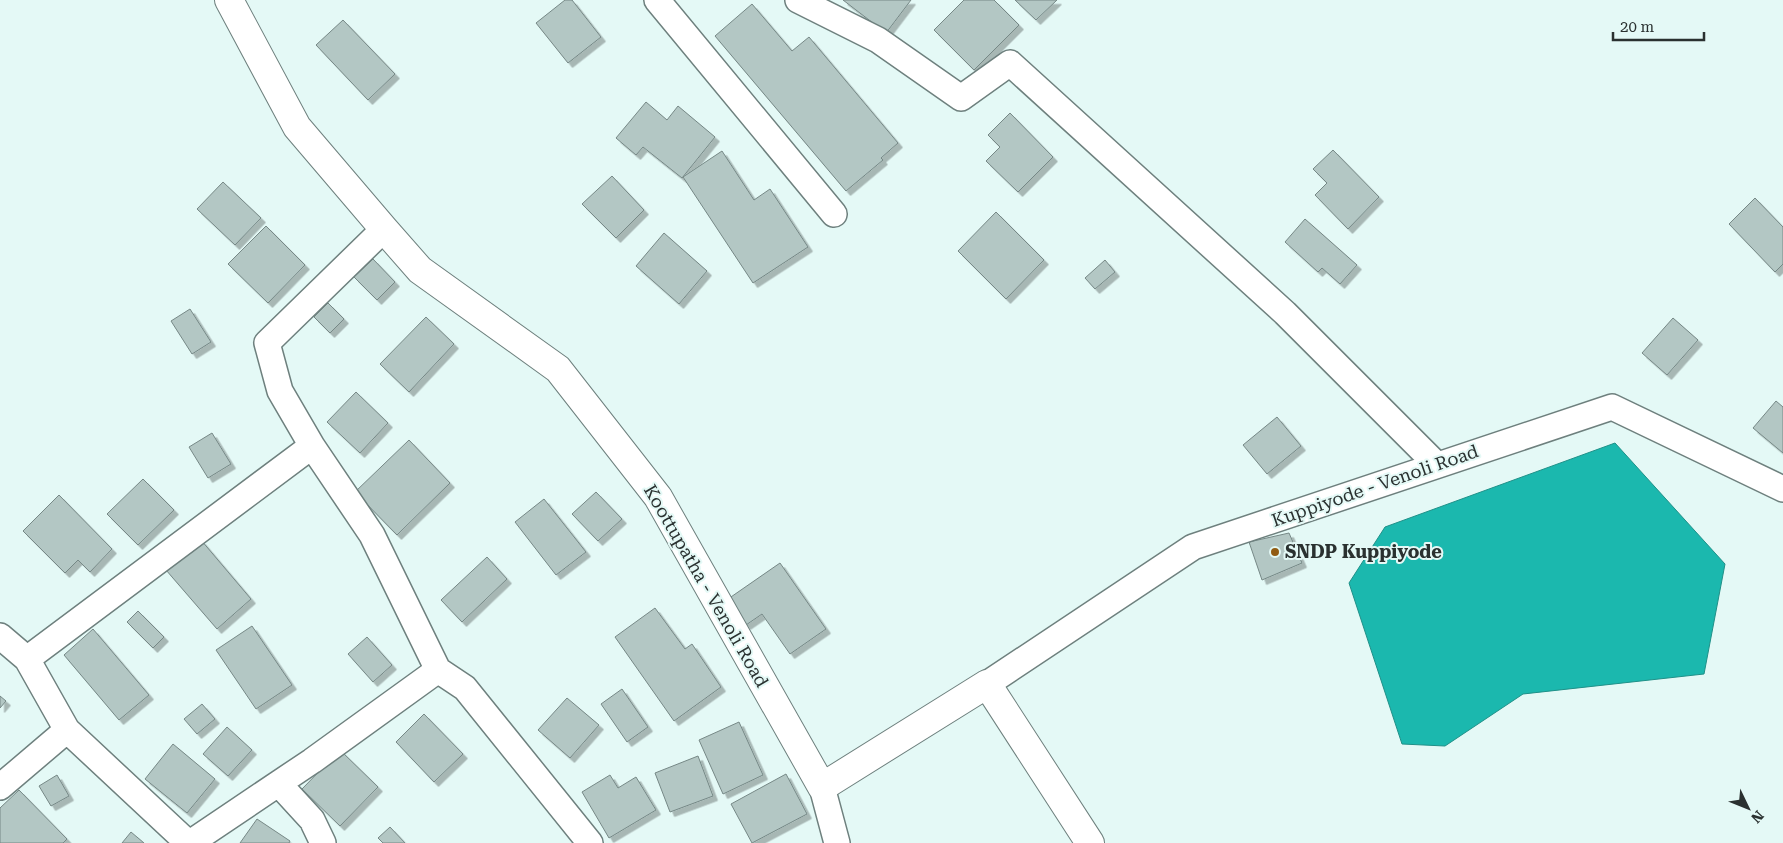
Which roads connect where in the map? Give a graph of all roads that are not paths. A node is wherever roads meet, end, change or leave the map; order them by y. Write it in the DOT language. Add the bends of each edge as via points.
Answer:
graph roads {
  1 [pos="228,0"];
  2 [pos="657,0"];
  3 [pos="798,0"];
  4 [pos="834,214"];
  5 [pos="384,229"];
  6 [pos="312,446"];
  7 [pos="1438,465"];
  8 [pos="1783,489"];
  9 [pos="0,636"];
  10 [pos="27,659"];
  11 [pos="438,670"];
  12 [pos="987,684"];
  13 [pos="67,730"];
  14 [pos="279,784"];
  15 [pos="0,787"];
  16 [pos="822,788"];
  17 [pos="189,843"];
  18 [pos="323,843"];
  19 [pos="590,843"];
  20 [pos="837,843"];
  21 [pos="1090,843"];
  1 -- 5 [label="street, Koottupatha - Venoli Road" via="297,127"];
  2 -- 4 [label="street"];
  3 -- 7 [label="street" via="878,40 960,98 1010,63 1285,313"];
  5 -- 6 [label="street" via="268,343 280,391"];
  5 -- 16 [label="street, Koottupatha - Venoli Road" via="420,270 558,369 658,497"];
  6 -- 10 [label="street"];
  6 -- 11 [label="street" via="372,535"];
  7 -- 8 [label="street, Kuppiyode - Venoli Road" via="1612,407"];
  7 -- 12 [label="street, Kuppiyode - Venoli Road" via="1193,547"];
  9 -- 10 [label="street"];
  10 -- 13 [label="street"];
  11 -- 14 [label="street"];
  11 -- 19 [label="street" via="465,688"];
  12 -- 16 [label="street"];
  12 -- 21 [label="street"];
  13 -- 15 [label="street"];
  13 -- 17 [label="street"];
  14 -- 17 [label="street"];
  14 -- 18 [label="street" via="312,820"];
  16 -- 20 [label="street"];
}
